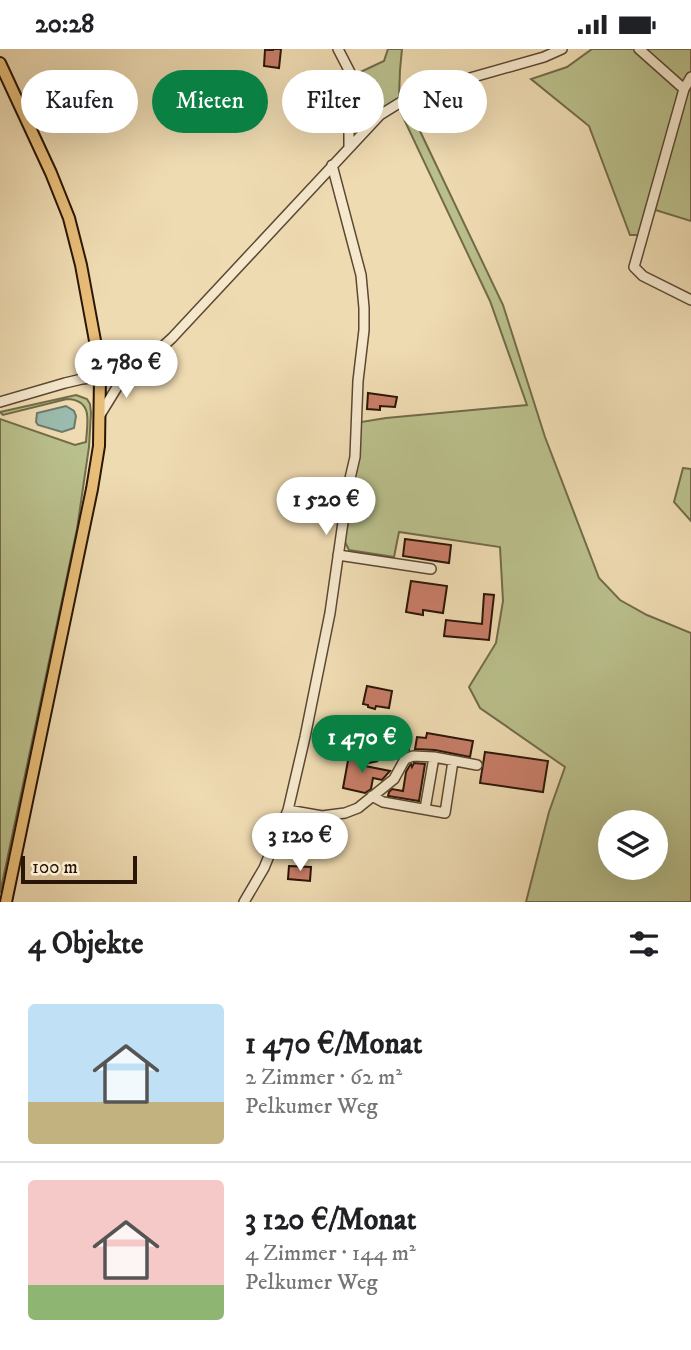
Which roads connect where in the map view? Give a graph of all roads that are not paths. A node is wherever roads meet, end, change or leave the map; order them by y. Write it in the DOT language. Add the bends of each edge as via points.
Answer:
graph roads {
  1 [pos="338,49"];
  2 [pos="562,49"];
  3 [pos="639,49"];
  4 [pos="543,53"];
  5 [pos="0,63"];
  6 [pos="691,77"];
  7 [pos="684,89"];
  8 [pos="349,146"];
  9 [pos="332,165"];
  10 [pos="691,300"];
  11 [pos="137,370"];
  12 [pos="100,377"];
  13 [pos="0,402"];
  14 [pos="99,416"];
  15 [pos="338,555"];
  16 [pos="431,569"];
  17 [pos="434,757"];
  18 [pos="453,761"];
  19 [pos="477,765"];
  20 [pos="372,796"];
  21 [pos="425,809"];
  22 [pos="288,810"];
  23 [pos="6,902"];
  24 [pos="244,902"];
  1 -- 8 [label="street" via="354,80"];
  2 -- 4 [label="street"];
  3 -- 7 [label="street"];
  4 -- 8 [label="street" via="408,97 380,115"];
  5 -- 12 [label="main road" via="69,218"];
  6 -- 7 [label="street"];
  7 -- 10 [label="street" via="634,267"];
  8 -- 9 [label="street"];
  9 -- 11 [label="street"];
  9 -- 15 [label="street" via="361,275 364,308 355,457"];
  11 -- 12 [label="street"];
  11 -- 14 [label="street" via="119,384"];
  12 -- 13 [label="street"];
  12 -- 14 [label="main road"];
  14 -- 23 [label="main road" via="92,489"];
  15 -- 16 [label="street"];
  15 -- 22 [label="street"];
  17 -- 18 [label="street"];
  17 -- 20 [label="street" via="407,758 394,779"];
  17 -- 21 [label="street"];
  18 -- 19 [label="street"];
  18 -- 21 [label="street" via="444,813"];
  20 -- 21 [label="street"];
  20 -- 22 [label="street" via="345,813 322,816"];
  22 -- 24 [label="street"];
}
